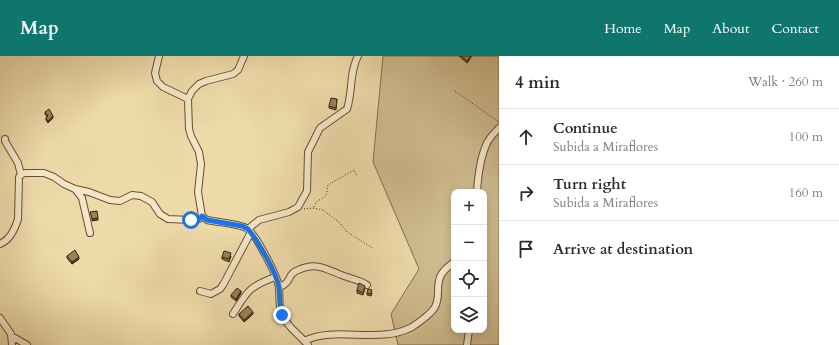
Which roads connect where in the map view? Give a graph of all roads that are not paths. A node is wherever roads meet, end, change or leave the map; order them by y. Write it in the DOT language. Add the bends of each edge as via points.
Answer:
graph roads {
  1 [pos="159,56"];
  2 [pos="244,56"];
  3 [pos="358,56"];
  4 [pos="188,99"];
  5 [pos="499,128"];
  6 [pos="5,139"];
  7 [pos="21,175"];
  8 [pos="75,189"];
  9 [pos="477,189"];
  10 [pos="202,216"];
  11 [pos="249,230"];
  12 [pos="90,233"];
  13 [pos="0,244"];
  14 [pos="451,264"];
  15 [pos="276,277"];
  16 [pos="367,285"];
  17 [pos="279,287"];
  18 [pos="200,291"];
  19 [pos="233,314"];
  20 [pos="0,318"];
  21 [pos="469,333"];
  22 [pos="12,342"];
  23 [pos="306,343"];
  24 [pos="27,345"];
  25 [pos="467,345"];
  1 -- 4 [label="street" via="155,72 157,81 163,87"];
  2 -- 4 [label="street" via="238,70 233,74 199,84"];
  3 -- 11 [label="street" via="351,76 347,109 322,126 310,149 307,191 298,207 260,220"];
  4 -- 10 [label="street" via="189,129 201,164 198,192"];
  5 -- 9 [label="street" via="488,142 483,155"];
  6 -- 7 [label="street" via="18,163"];
  7 -- 8 [label="street" via="44,173"];
  7 -- 13 [label="street" via="18,219 9,238"];
  8 -- 10 [label="street" via="117,201 132,195 141,196 152,202 160,214 168,219 188,221"];
  8 -- 12 [label="street" via="82,198"];
  10 -- 11 [label="street" via="207,220 242,226"];
  11 -- 15 [label="street"];
  11 -- 18 [label="street" via="220,289 211,294"];
  14 -- 23 [label="street" via="438,280 435,308 401,333 379,338 322,335"];
  15 -- 17 [label="street"];
  15 -- 19 [label="street" via="257,284 246,293"];
  16 -- 17 [label="street" via="317,266 295,271 285,285"];
  17 -- 23 [label="street" via="279,306 282,315 289,327"];
  20 -- 22 [label="street" via="9,329"];
  21 -- 25 [label="street"];
  22 -- 24 [label="street" via="15,338"];
}
